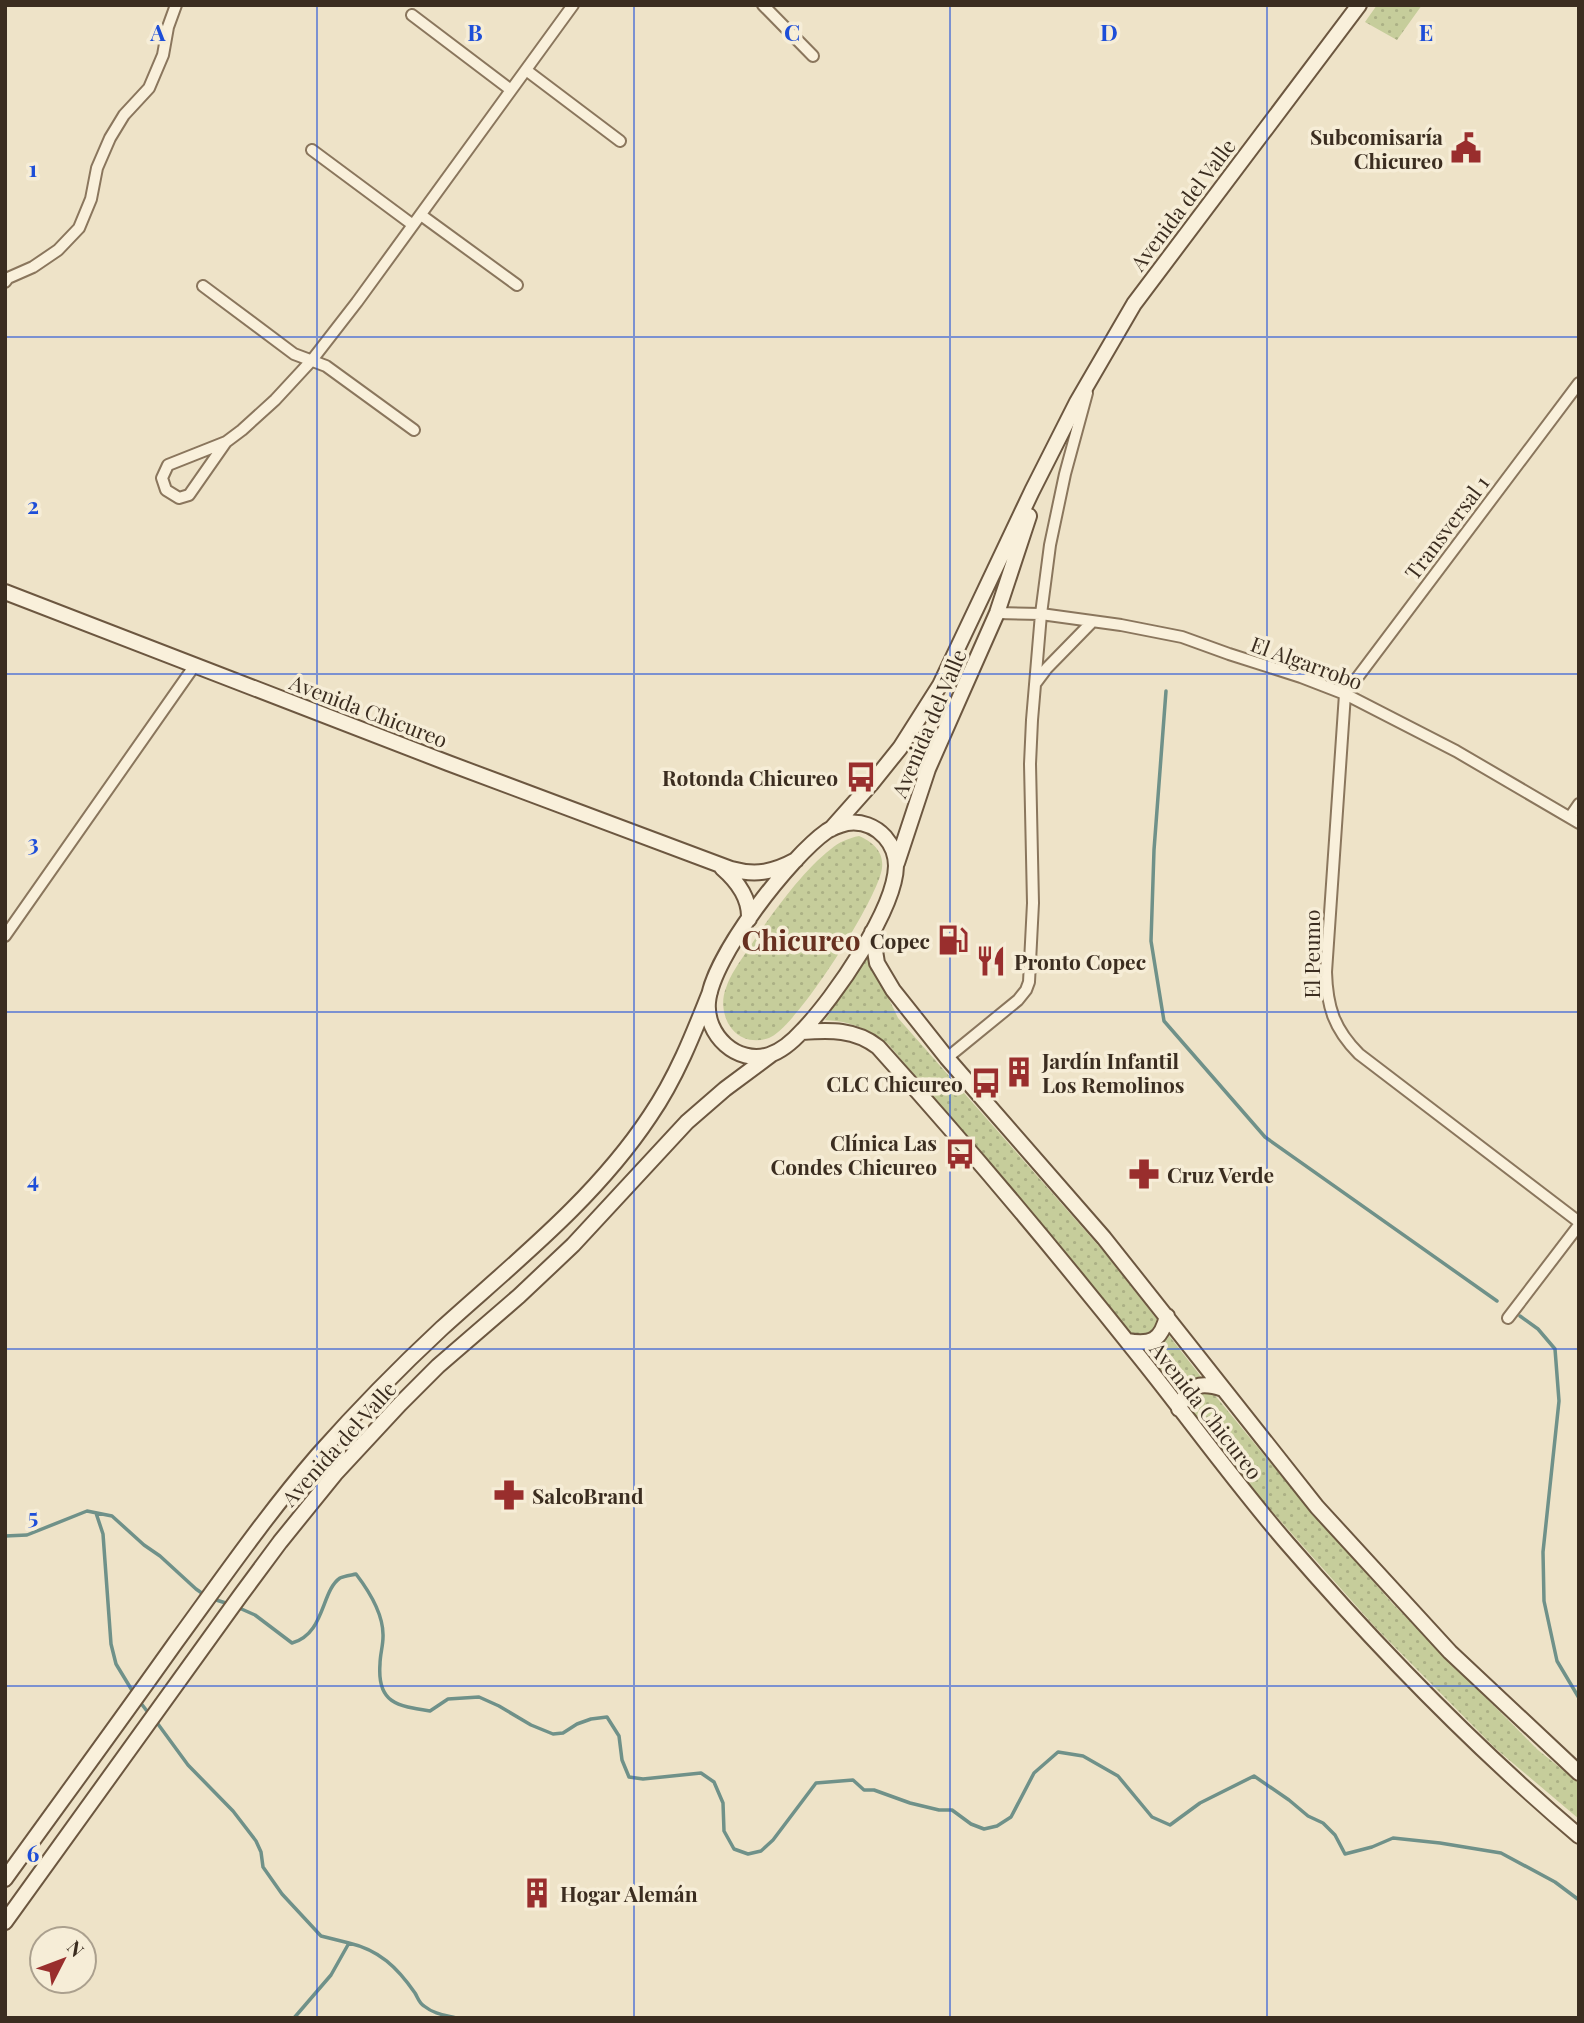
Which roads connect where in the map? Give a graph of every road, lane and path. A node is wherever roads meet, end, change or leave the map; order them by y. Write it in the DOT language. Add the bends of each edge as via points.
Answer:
graph roads {
  1 [pos="176,5"];
  2 [pos="573,5"];
  3 [pos="763,5"];
  4 [pos="1359,5"];
  5 [pos="412,15"];
  6 [pos="813,56"];
  7 [pos="526,70"];
  8 [pos="511,90"];
  9 [pos="620,141"];
  10 [pos="312,150"];
  11 [pos="421,215"];
  12 [pos="413,225"];
  13 [pos="5,282"];
  14 [pos="517,285"];
  15 [pos="202,286"];
  16 [pos="312,360"];
  17 [pos="1090,378"];
  18 [pos="1579,383"];
  19 [pos="414,430"];
  20 [pos="1058,440"];
  21 [pos="226,442"];
  22 [pos="5,592"];
  23 [pos="997,613"];
  24 [pos="1041,614"];
  25 [pos="1092,622"];
  26 [pos="195,665"];
  27 [pos="1035,684"];
  28 [pos="1345,694"];
  29 [pos="1579,804"];
  30 [pos="1574,820"];
  31 [pos="831,829"];
  32 [pos="796,860"];
  33 [pos="719,865"];
  34 [pos="896,866"];
  35 [pos="750,919"];
  36 [pos="872,932"];
  37 [pos="5,936"];
  38 [pos="710,992"];
  39 [pos="802,1032"];
  40 [pos="772,1054"];
  41 [pos="947,1058"];
  42 [pos="1579,1224"];
  43 [pos="1167,1316"];
  44 [pos="1508,1318"];
  45 [pos="1127,1341"];
  46 [pos="1223,1389"];
  47 [pos="1179,1409"];
  48 [pos="1579,1773"];
  49 [pos="1579,1836"];
  50 [pos="5,1879"];
  51 [pos="5,1922"];
  1 -- 13 [label="street" via="149,89 110,138 79,228 58,250"];
  2 -- 7 [label="street"];
  3 -- 6 [label="street"];
  4 -- 17 [label="main road, Avenida del Valle" via="1153,278"];
  5 -- 8 [label="street"];
  7 -- 8 [label="street"];
  7 -- 9 [label="street"];
  8 -- 11 [label="street"];
  10 -- 12 [label="street"];
  11 -- 12 [label="street"];
  11 -- 14 [label="street"];
  12 -- 16 [label="street"];
  15 -- 16 [label="street" via="294,354"];
  16 -- 19 [label="street"];
  16 -- 21 [label="street"];
  17 -- 20 [label="main road, Avenida del Valle"];
  17 -- 24 [label="street" via="1050,545"];
  18 -- 28 [label="street, Transversal 1"];
  20 -- 23 [label="main road, Avenida del Valle"];
  20 -- 31 [label="main road, Avenida del Valle" via="934,694 886,766"];
  21 -- 21 [label="street" via="168,465 162,478 166,490 179,498 189,495"];
  22 -- 26 [label="main road, Avenida Chicureo"];
  23 -- 24 [label="street, El Algarrobo"];
  23 -- 34 [label="main road, Avenida del Valle" via="928,769"];
  24 -- 25 [label="street, El Algarrobo"];
  24 -- 27 [label="street"];
  25 -- 27 [label="street"];
  25 -- 28 [label="street, El Algarrobo" via="1182,637"];
  26 -- 33 [label="main road, Avenida Chicureo"];
  26 -- 37 [label="street"];
  27 -- 41 [label="street" via="1029,982 1018,1000"];
  28 -- 30 [label="street, El Algarrobo" via="1482,765"];
  28 -- 42 [label="street, El Peumo" via="1326,957 1329,1007 1351,1046 1367,1062"];
  29 -- 30 [label="street"];
  31 -- 32 [label="main road, Avenida del Valle"];
  31 -- 34 [label="main road" via="853,822 874,828 890,844"];
  32 -- 33 [label="main road, Avenida Chicureo" via="759,873"];
  32 -- 35 [label="main road, Avenida del Valle"];
  33 -- 35 [label="main road, Avenida Chicureo" via="743,893"];
  34 -- 36 [label="main road, Avenida del Valle"];
  35 -- 38 [label="main road, Avenida del Valle"];
  36 -- 39 [label="main road, Avenida del Valle" via="836,990"];
  36 -- 41 [label="main road, Avenida Chicureo" via="882,973"];
  38 -- 40 [label="main road" via="709,1017 726,1045 750,1057"];
  38 -- 50 [label="main road, Avenida del Valle" via="671,1082 621,1155 559,1222 417,1352 288,1491"];
  39 -- 40 [label="main road, Avenida del Valle"];
  39 -- 45 [label="main road, Avenida Chicureo" via="846,1032 878,1047"];
  40 -- 51 [label="main road, Avenida del Valle" via="687,1122 573,1245 438,1366 343,1465 227,1613"];
  41 -- 43 [label="main road, Avenida Chicureo"];
  42 -- 44 [label="street"];
  43 -- 45 [label="main road" via="1157,1338 1145,1343"];
  43 -- 46 [label="main road, Avenida Chicureo"];
  45 -- 47 [label="main road, Avenida Chicureo"];
  46 -- 47 [label="main road" via="1195,1387"];
  46 -- 48 [label="main road, Avenida Chicureo" via="1317,1507 1391,1589 1450,1652"];
  47 -- 49 [label="main road, Avenida Chicureo" via="1285,1541 1373,1639 1444,1713"];
}
